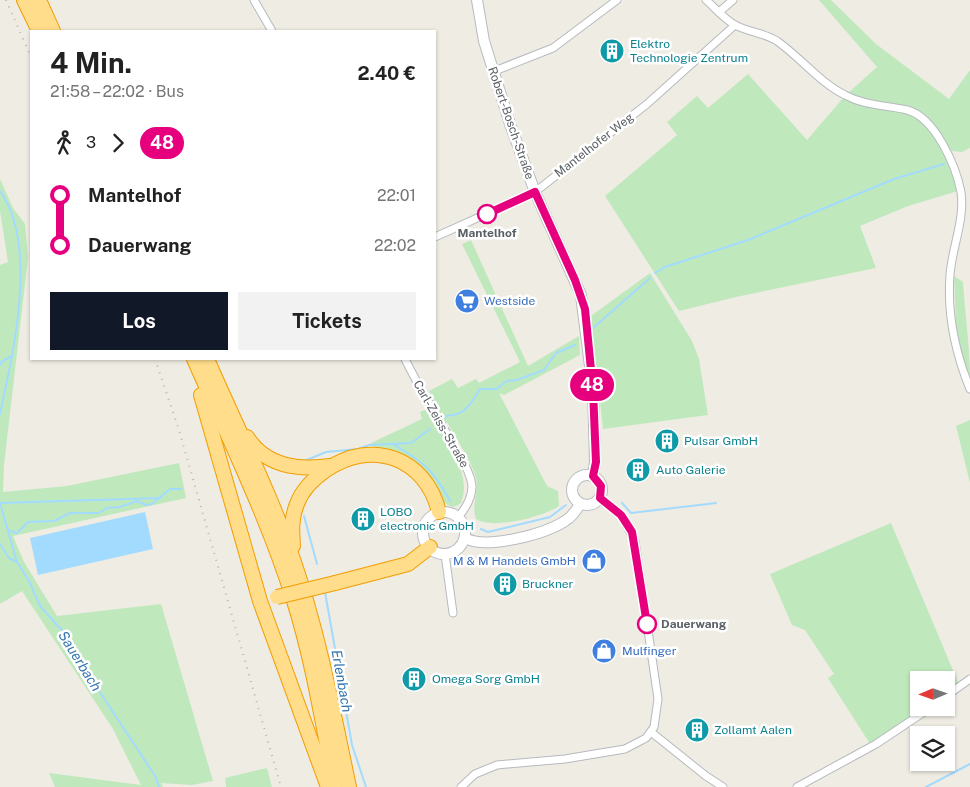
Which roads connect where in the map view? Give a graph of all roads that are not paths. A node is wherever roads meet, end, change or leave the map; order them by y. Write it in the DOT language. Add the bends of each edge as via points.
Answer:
graph roads {
  1 [pos="24,0"];
  2 [pos="39,0"];
  3 [pos="254,0"];
  4 [pos="477,0"];
  5 [pos="617,0"];
  6 [pos="706,0"];
  7 [pos="733,0"];
  8 [pos="719,12"];
  9 [pos="735,25"];
  10 [pos="39,30"];
  11 [pos="53,30"];
  12 [pos="271,30"];
  13 [pos="492,72"];
  14 [pos="535,192"];
  15 [pos="436,237"];
  16 [pos="192,360"];
  17 [pos="192,360"];
  18 [pos="207,360"];
  19 [pos="406,360"];
  20 [pos="970,389"];
  21 [pos="231,413"];
  22 [pos="333,465"];
  23 [pos="593,476"];
  24 [pos="600,498"];
  25 [pos="580,504"];
  26 [pos="439,512"];
  27 [pos="458,517"];
  28 [pos="465,538"];
  29 [pos="430,547"];
  30 [pos="445,554"];
  31 [pos="294,561"];
  32 [pos="260,601"];
  33 [pos="453,614"];
  34 [pos="970,679"];
  35 [pos="955,690"];
  36 [pos="918,716"];
  37 [pos="651,732"];
  38 [pos="328,787"];
  39 [pos="335,787"];
  40 [pos="349,787"];
  41 [pos="461,787"];
  42 [pos="723,787"];
  43 [pos="797,787"];
  1 -- 10 [label="highway"];
  2 -- 11 [label="highway"];
  3 -- 12 [label="street"];
  4 -- 13 [label="street, Robert-Bosch-Straße"];
  5 -- 13 [label="street" via="553,48"];
  6 -- 8 [label="street"];
  7 -- 8 [label="street"];
  8 -- 9 [label="street"];
  9 -- 14 [label="street, Mantelhofer Weg" via="647,104"];
  9 -- 20 [label="street" via="775,40 842,94 856,101 908,111 918,115 932,129 954,167 961,195 960,221 950,274 950,311 954,344"];
  13 -- 14 [label="street, Robert-Bosch-Straße"];
  14 -- 15 [label="street, Mantelhofer Weg"];
  14 -- 23 [label="street, Robert-Bosch-Straße" via="585,309 593,390 596,462"];
  16 -- 32 [label="highway"];
  17 -- 39 [label="highway" via="273,539 295,602"];
  18 -- 21 [label="highway"];
  19 -- 27 [label="street, Carl-Zeiss-Straße" via="469,474 472,492"];
  21 -- 22 [label="highway" via="251,443 278,463 298,468"];
  21 -- 31 [label="highway"];
  22 -- 26 [label="highway" via="369,455 403,461 423,477"];
  22 -- 31 [label="highway" via="308,484 297,504 291,525"];
  23 -- 24 [label="street, Robert-Bosch-Straße" via="601,486"];
  23 -- 25 [label="street" via="583,475 572,486 573,496"];
  24 -- 25 [label="street" via="593,504"];
  24 -- 37 [label="street" via="621,515 634,541 658,699 657,718"];
  25 -- 28 [label="street" via="567,520 545,530 492,543"];
  26 -- 27 [label="street"];
  26 -- 29 [label="street" via="430,518 424,529"];
  27 -- 28 [label="street" via="464,526"];
  28 -- 30 [label="street" via="458,549"];
  29 -- 30 [label="street"];
  29 -- 32 [label="highway, bridge" via="408,564"];
  30 -- 33 [label="street"];
  31 -- 40 [label="highway" via="320,651"];
  32 -- 38 [label="highway"];
  34 -- 35 [label="street"];
  36 -- 43 [label="street" via="876,744"];
  37 -- 41 [label="street" via="640,743 624,749 486,768"];
  37 -- 42 [label="street"];
}
